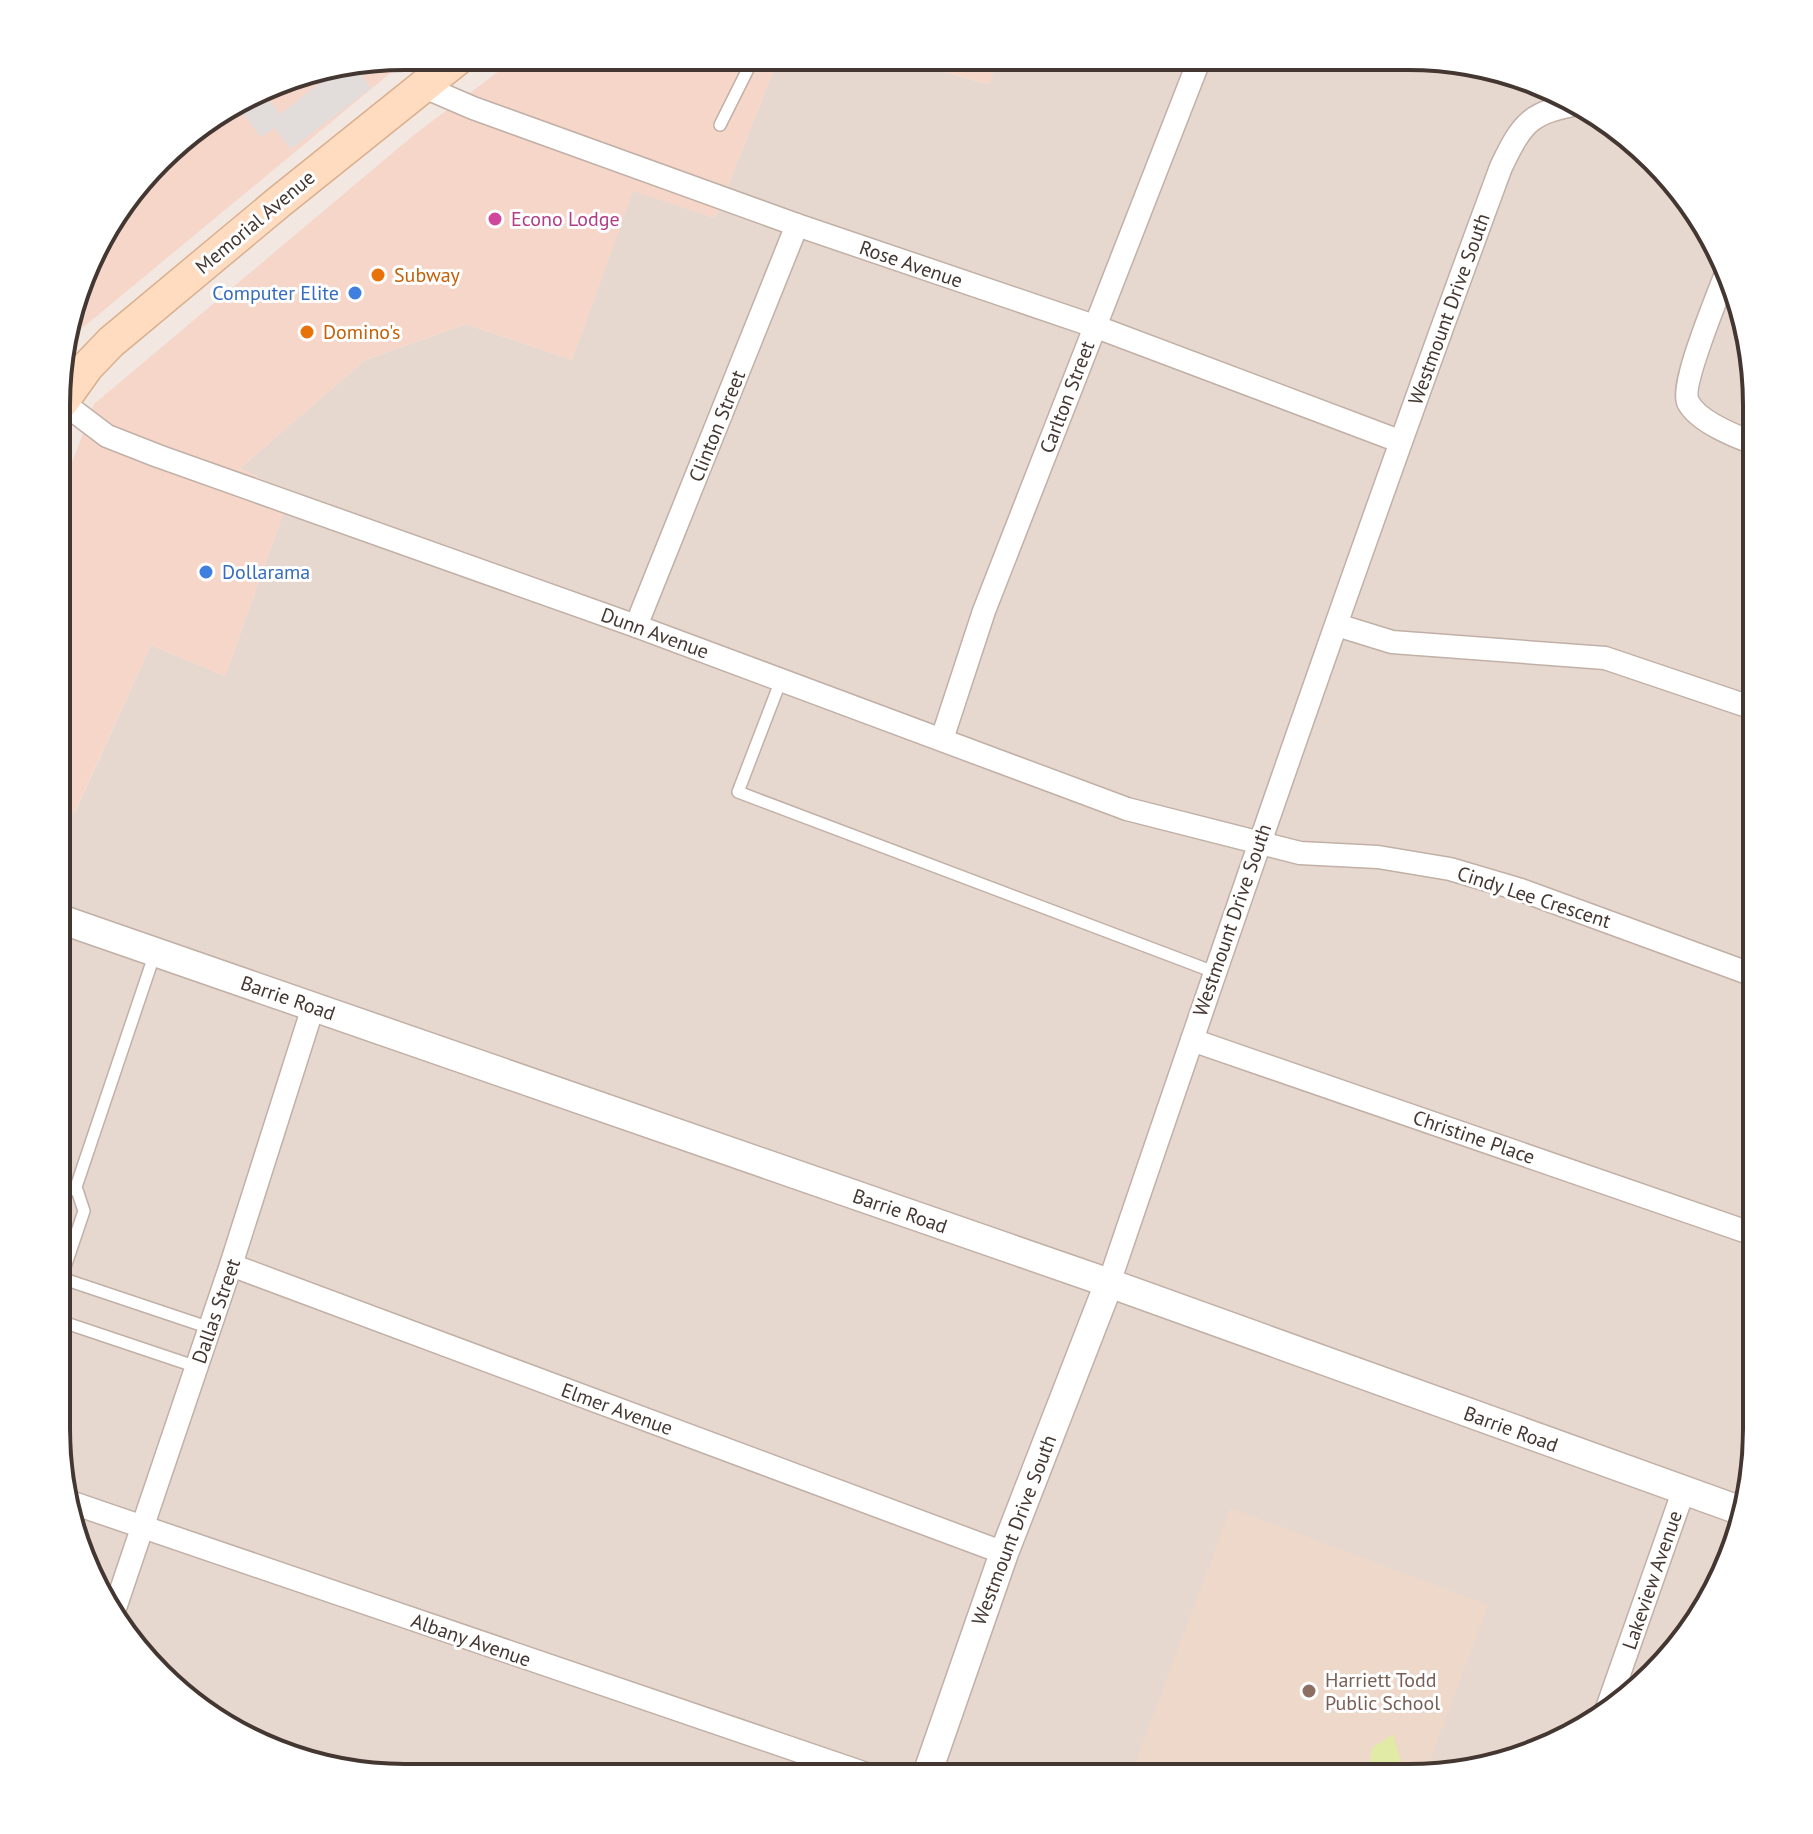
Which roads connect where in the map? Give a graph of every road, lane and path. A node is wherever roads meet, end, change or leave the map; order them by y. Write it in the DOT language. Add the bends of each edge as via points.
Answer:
graph roads {
  1 [pos="443,70"];
  2 [pos="748,70"];
  3 [pos="1195,70"];
  4 [pos="422,86"];
  5 [pos="1561,108"];
  6 [pos="720,125"];
  7 [pos="797,225"];
  8 [pos="1721,287"];
  9 [pos="1094,326"];
  10 [pos="71,390"];
  11 [pos="70,408"];
  12 [pos="1743,438"];
  13 [pos="1399,441"];
  14 [pos="1337,625"];
  15 [pos="636,626"];
  16 [pos="781,680"];
  17 [pos="1743,705"];
  18 [pos="942,739"];
  19 [pos="1258,841"];
  20 [pos="70,922"];
  21 [pos="155,952"];
  22 [pos="1743,971"];
  23 [pos="1214,972"];
  24 [pos="313,1007"];
  25 [pos="1192,1040"];
  26 [pos="76,1187"];
  27 [pos="70,1190"];
  28 [pos="1743,1231"];
  29 [pos="70,1250"];
  30 [pos="231,1265"];
  31 [pos="70,1281"];
  32 [pos="1109,1283"];
  33 [pos="70,1324"];
  34 [pos="210,1328"];
  35 [pos="197,1367"];
  36 [pos="1683,1492"];
  37 [pos="78,1505"];
  38 [pos="1734,1508"];
  39 [pos="142,1529"];
  40 [pos="1004,1553"];
  41 [pos="117,1601"];
  42 [pos="1612,1695"];
  43 [pos="837,1764"];
  44 [pos="931,1764"];
  1 -- 4 [label="main road, Memorial Avenue"];
  2 -- 6 [label="lane"];
  3 -- 9 [label="street, Carlton Street"];
  4 -- 7 [label="street, Rose Avenue"];
  4 -- 10 [label="main road, Memorial Avenue" via="111,342"];
  5 -- 13 [label="street, Westmount Drive South" via="1532,118 1509,152"];
  7 -- 9 [label="street, Rose Avenue"];
  7 -- 15 [label="street, Clinton Street"];
  8 -- 12 [label="street" via="1686,388 1688,402 1706,421"];
  9 -- 13 [label="street, Rose Avenue"];
  9 -- 18 [label="street, Carlton Street" via="984,611"];
  11 -- 15 [label="street, Dunn Avenue" via="107,436 158,456"];
  13 -- 14 [label="street, Westmount Drive South"];
  14 -- 17 [label="street" via="1392,642 1605,658"];
  14 -- 19 [label="street, Westmount Drive South"];
  15 -- 16 [label="street, Dunn Avenue"];
  16 -- 18 [label="street, Dunn Avenue"];
  16 -- 23 [label="lane" via="738,792"];
  18 -- 19 [label="street, Dunn Avenue" via="1127,809"];
  19 -- 22 [label="street, Cindy Lee Crescent" via="1300,853 1378,857 1450,869"];
  19 -- 23 [label="street, Westmount Drive South"];
  20 -- 21 [label="street, Barrie Road"];
  21 -- 24 [label="street, Barrie Road"];
  21 -- 26 [label="lane"];
  23 -- 25 [label="street, Westmount Drive South"];
  24 -- 30 [label="street, Dallas Street"];
  24 -- 32 [label="street, Barrie Road"];
  25 -- 28 [label="street, Christine Place"];
  25 -- 32 [label="street, Westmount Drive South"];
  26 -- 27 [label="lane"];
  26 -- 29 [label="lane" via="84,1211"];
  30 -- 34 [label="street, Dallas Street"];
  30 -- 40 [label="street, Elmer Avenue"];
  31 -- 34 [label="lane"];
  32 -- 36 [label="street, Barrie Road"];
  32 -- 40 [label="street, Westmount Drive South"];
  33 -- 35 [label="lane"];
  34 -- 35 [label="street, Dallas Street"];
  35 -- 39 [label="street, Dallas Street"];
  36 -- 38 [label="street, Barrie Road"];
  36 -- 42 [label="street, Lakeview Avenue"];
  37 -- 39 [label="street, Albany Avenue"];
  39 -- 41 [label="street, Dallas Street"];
  39 -- 43 [label="street, Albany Avenue"];
  40 -- 44 [label="street, Westmount Drive South"];
}
